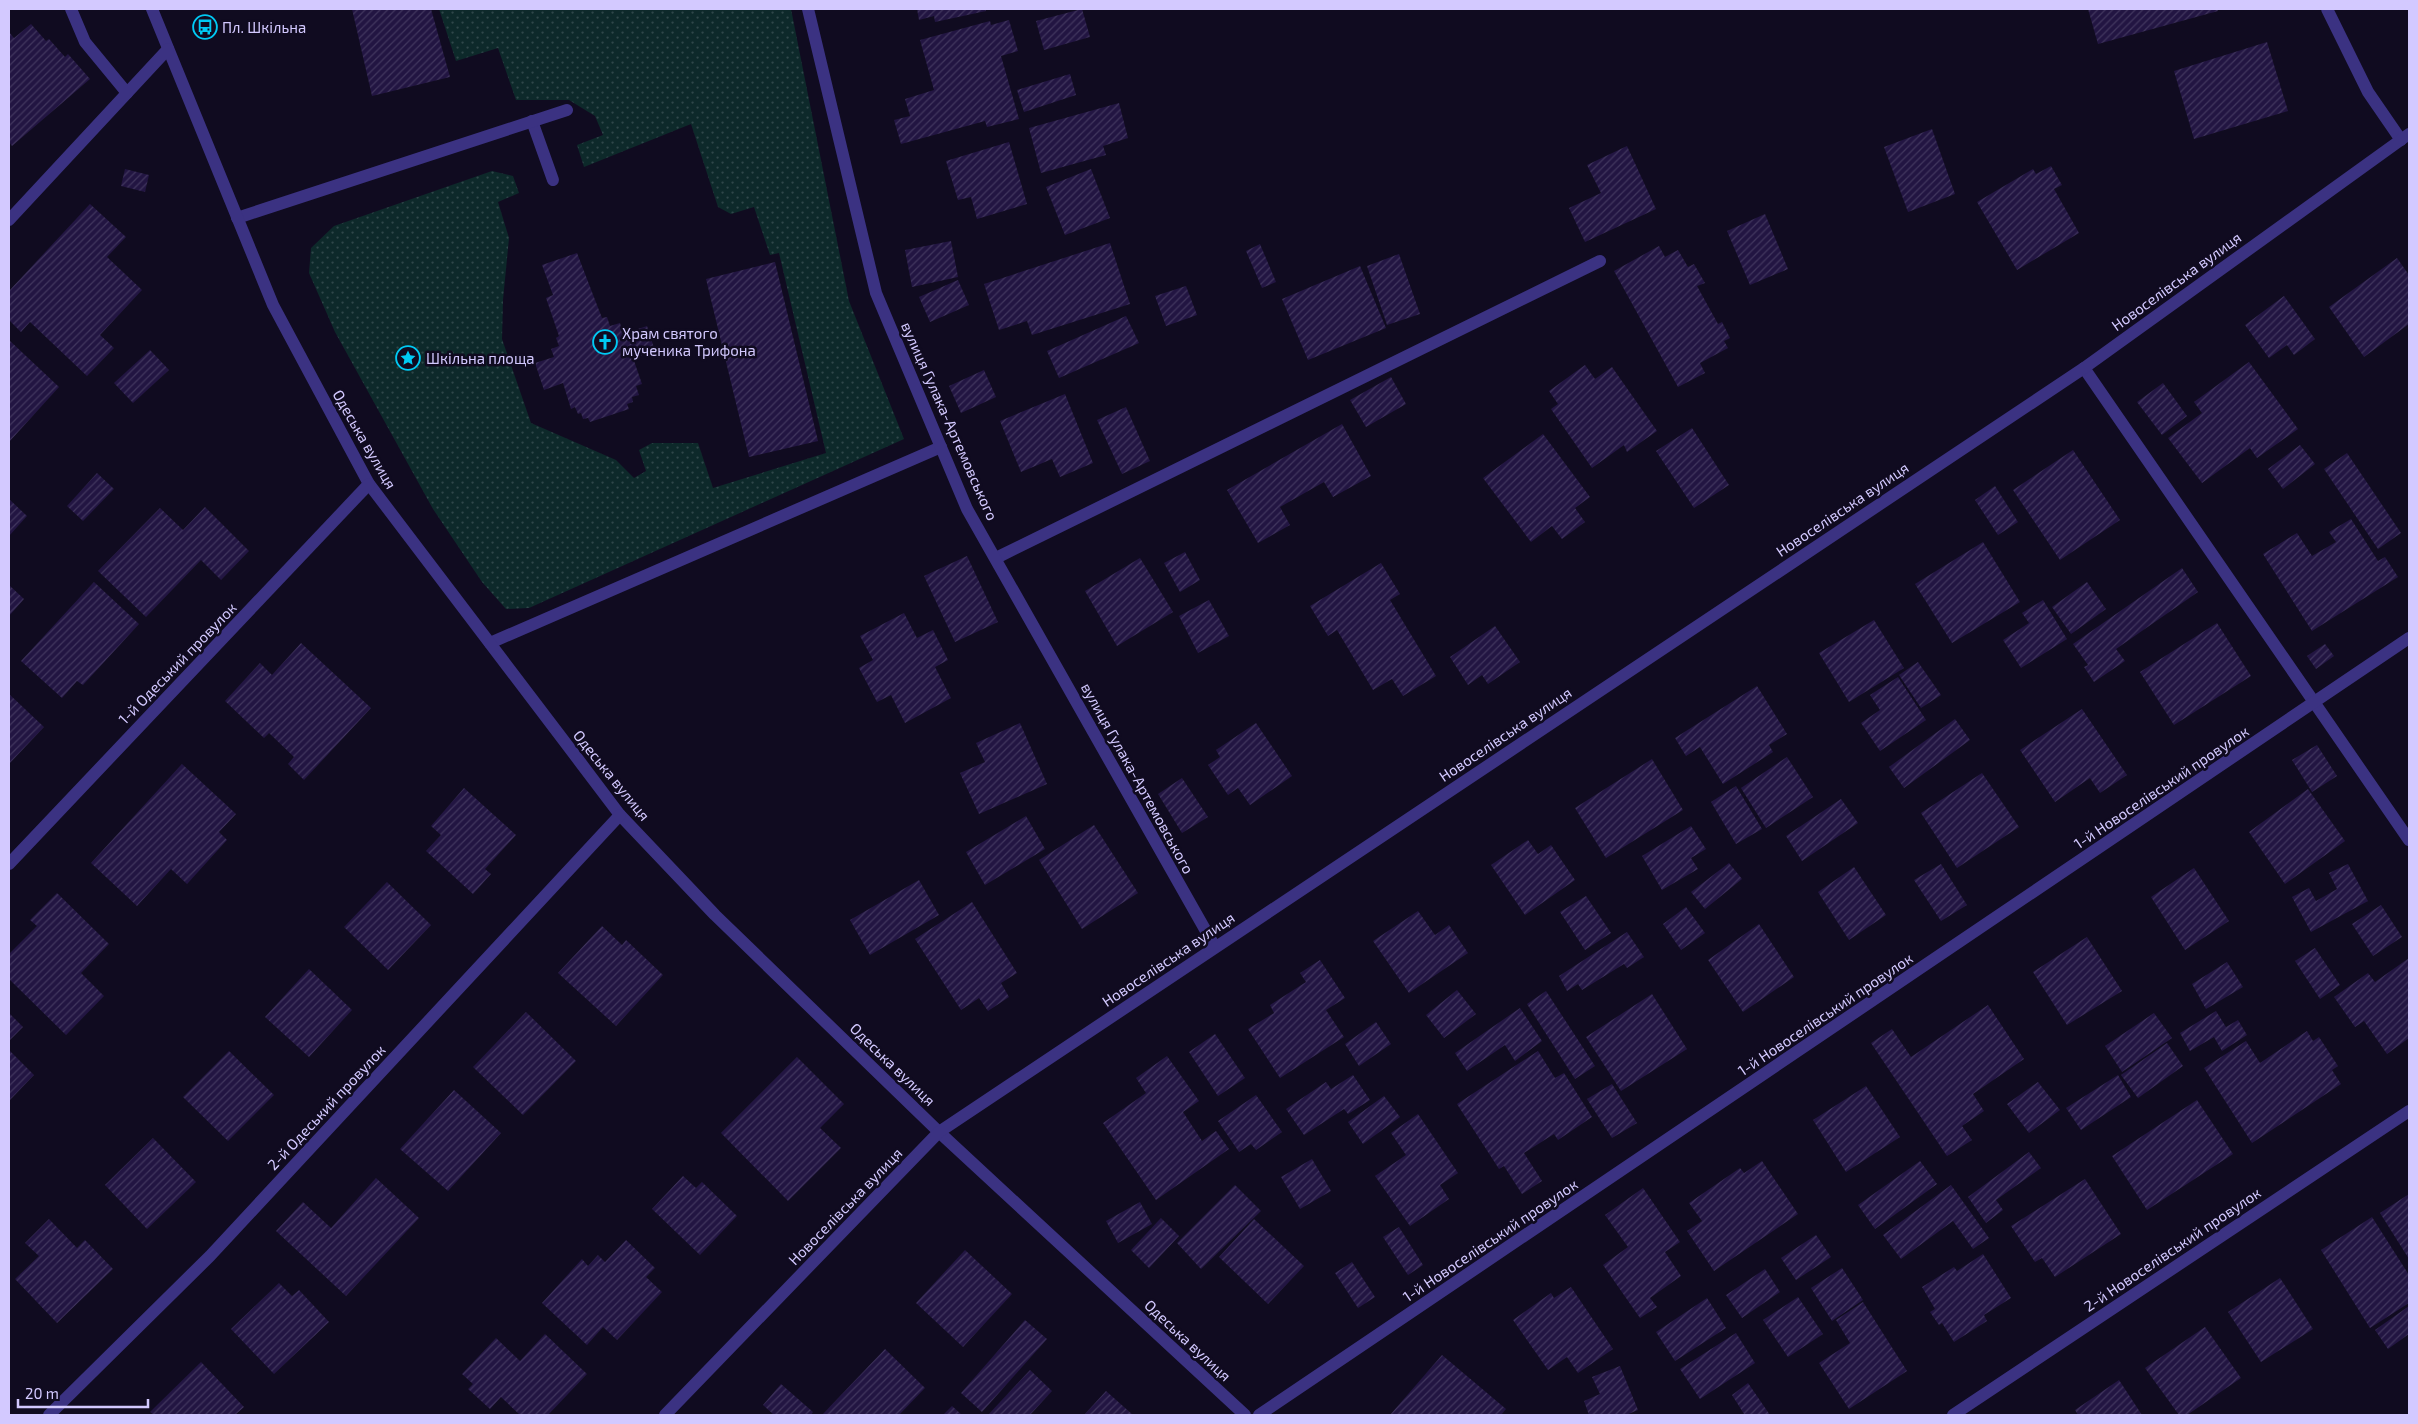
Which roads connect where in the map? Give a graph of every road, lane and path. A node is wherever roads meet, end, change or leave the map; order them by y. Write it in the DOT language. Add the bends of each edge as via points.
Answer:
graph roads {
  1 [pos="71,9"];
  2 [pos="152,9"];
  3 [pos="808,9"];
  4 [pos="2327,9"];
  5 [pos="168,49"];
  6 [pos="127,93"];
  7 [pos="567,110"];
  8 [pos="532,121"];
  9 [pos="2405,137"];
  10 [pos="553,180"];
  11 [pos="237,218"];
  12 [pos="9,220"];
  13 [pos="1600,261"];
  14 [pos="2084,368"];
  15 [pos="941,447"];
  16 [pos="369,484"];
  17 [pos="996,558"];
  18 [pos="2409,638"];
  19 [pos="490,643"];
  20 [pos="2314,704"];
  21 [pos="620,815"];
  22 [pos="2409,840"];
  23 [pos="9,864"];
  24 [pos="1215,947"];
  25 [pos="2409,1110"];
  26 [pos="939,1132"];
  27 [pos="49,1415"];
  28 [pos="665,1415"];
  29 [pos="1244,1415"];
  30 [pos="1259,1415"];
  31 [pos="1953,1415"];
  1 -- 6 [label="street" via="86,42"];
  2 -- 5 [label="street, Одеська вулиця"];
  3 -- 15 [label="street, вулиця Гулака-Артемовського" via="876,293"];
  4 -- 9 [label="street" via="2368,92"];
  5 -- 6 [label="street"];
  5 -- 11 [label="street, Одеська вулиця"];
  6 -- 12 [label="street"];
  7 -- 8 [label="street"];
  8 -- 10 [label="street"];
  8 -- 11 [label="street"];
  9 -- 14 [label="street, Новоселівська вулиця"];
  11 -- 16 [label="street, Одеська вулиця" via="273,304"];
  13 -- 17 [label="street"];
  14 -- 20 [label="street"];
  14 -- 24 [label="street, Новоселівська вулиця"];
  15 -- 17 [label="street, вулиця Гулака-Артемовського" via="967,509"];
  15 -- 19 [label="street"];
  16 -- 19 [label="street, Одеська вулиця"];
  16 -- 23 [label="street, 1-й Одеський провулок"];
  17 -- 24 [label="street, вулиця Гулака-Артемовського"];
  18 -- 20 [label="street, 1-й Новоселівський провулок"];
  19 -- 21 [label="street, Одеська вулиця"];
  20 -- 22 [label="street"];
  20 -- 30 [label="street, 1-й Новоселівський провулок"];
  21 -- 26 [label="street, Одеська вулиця" via="715,915"];
  21 -- 27 [label="street, 2-й Одеський провулок" via="210,1256"];
  24 -- 26 [label="street, Новоселівська вулиця"];
  25 -- 31 [label="street, 2-й Новоселівський провулок"];
  26 -- 28 [label="street, Новоселівська вулиця"];
  26 -- 29 [label="street, Одеська вулиця"];
}
